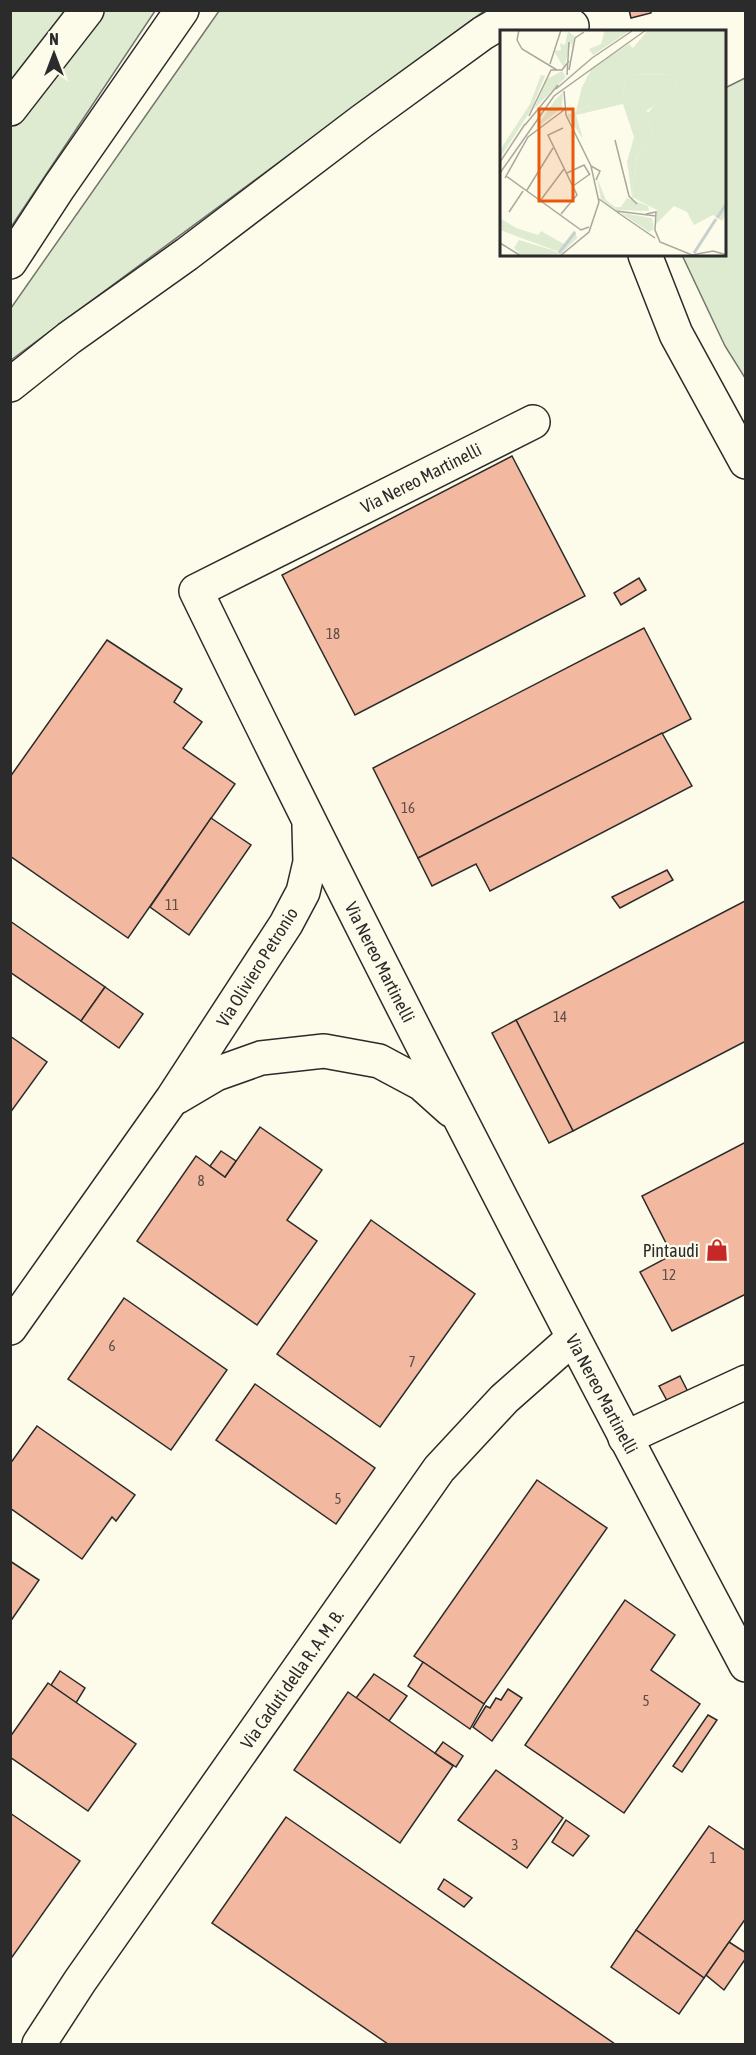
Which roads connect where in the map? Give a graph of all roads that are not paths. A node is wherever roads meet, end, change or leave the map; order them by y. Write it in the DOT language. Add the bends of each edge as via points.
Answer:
graph roads {
  1 [pos="87,10"];
  2 [pos="182,10"];
  3 [pos="572,23"];
  4 [pos="10,109"];
  5 [pos="645,256"];
  6 [pos="10,262"];
  7 [pos="10,385"];
  8 [pos="533,422"];
  9 [pos="746,462"];
  10 [pos="309,824"];
  11 [pos="172,1099"];
  12 [pos="461,1119"];
  13 [pos="10,1328"];
  14 [pos="573,1338"];
  15 [pos="742,1394"];
  16 [pos="625,1438"];
  17 [pos="746,1665"];
  18 [pos="39,2044"];
  1 -- 4 [label="main road"];
  2 -- 6 [label="main road"];
  3 -- 7 [label="main road" via="541,14 507,19 483,33"];
  5 -- 9 [label="main road" via="676,334"];
  8 -- 10 [label="main road, Via Nereo Martinelli" via="196,591"];
  10 -- 11 [label="main road, Via Oliviero Petronio" via="310,862 303,892"];
  10 -- 12 [label="main road, Via Nereo Martinelli"];
  11 -- 12 [label="main road, Via Oliviero Petronio" via="216,1074 261,1058 324,1051 379,1061 422,1084"];
  11 -- 13 [label="main road, Via Oliviero Petronio"];
  12 -- 14 [label="main road, Via Nereo Martinelli"];
  14 -- 16 [label="main road, Via Nereo Martinelli"];
  14 -- 18 [label="main road, Via Caduti della R. A. M. B." via="504,1399 439,1469"];
  15 -- 16 [label="main road"];
  16 -- 17 [label="main road, Via Nereo Martinelli"];
}
